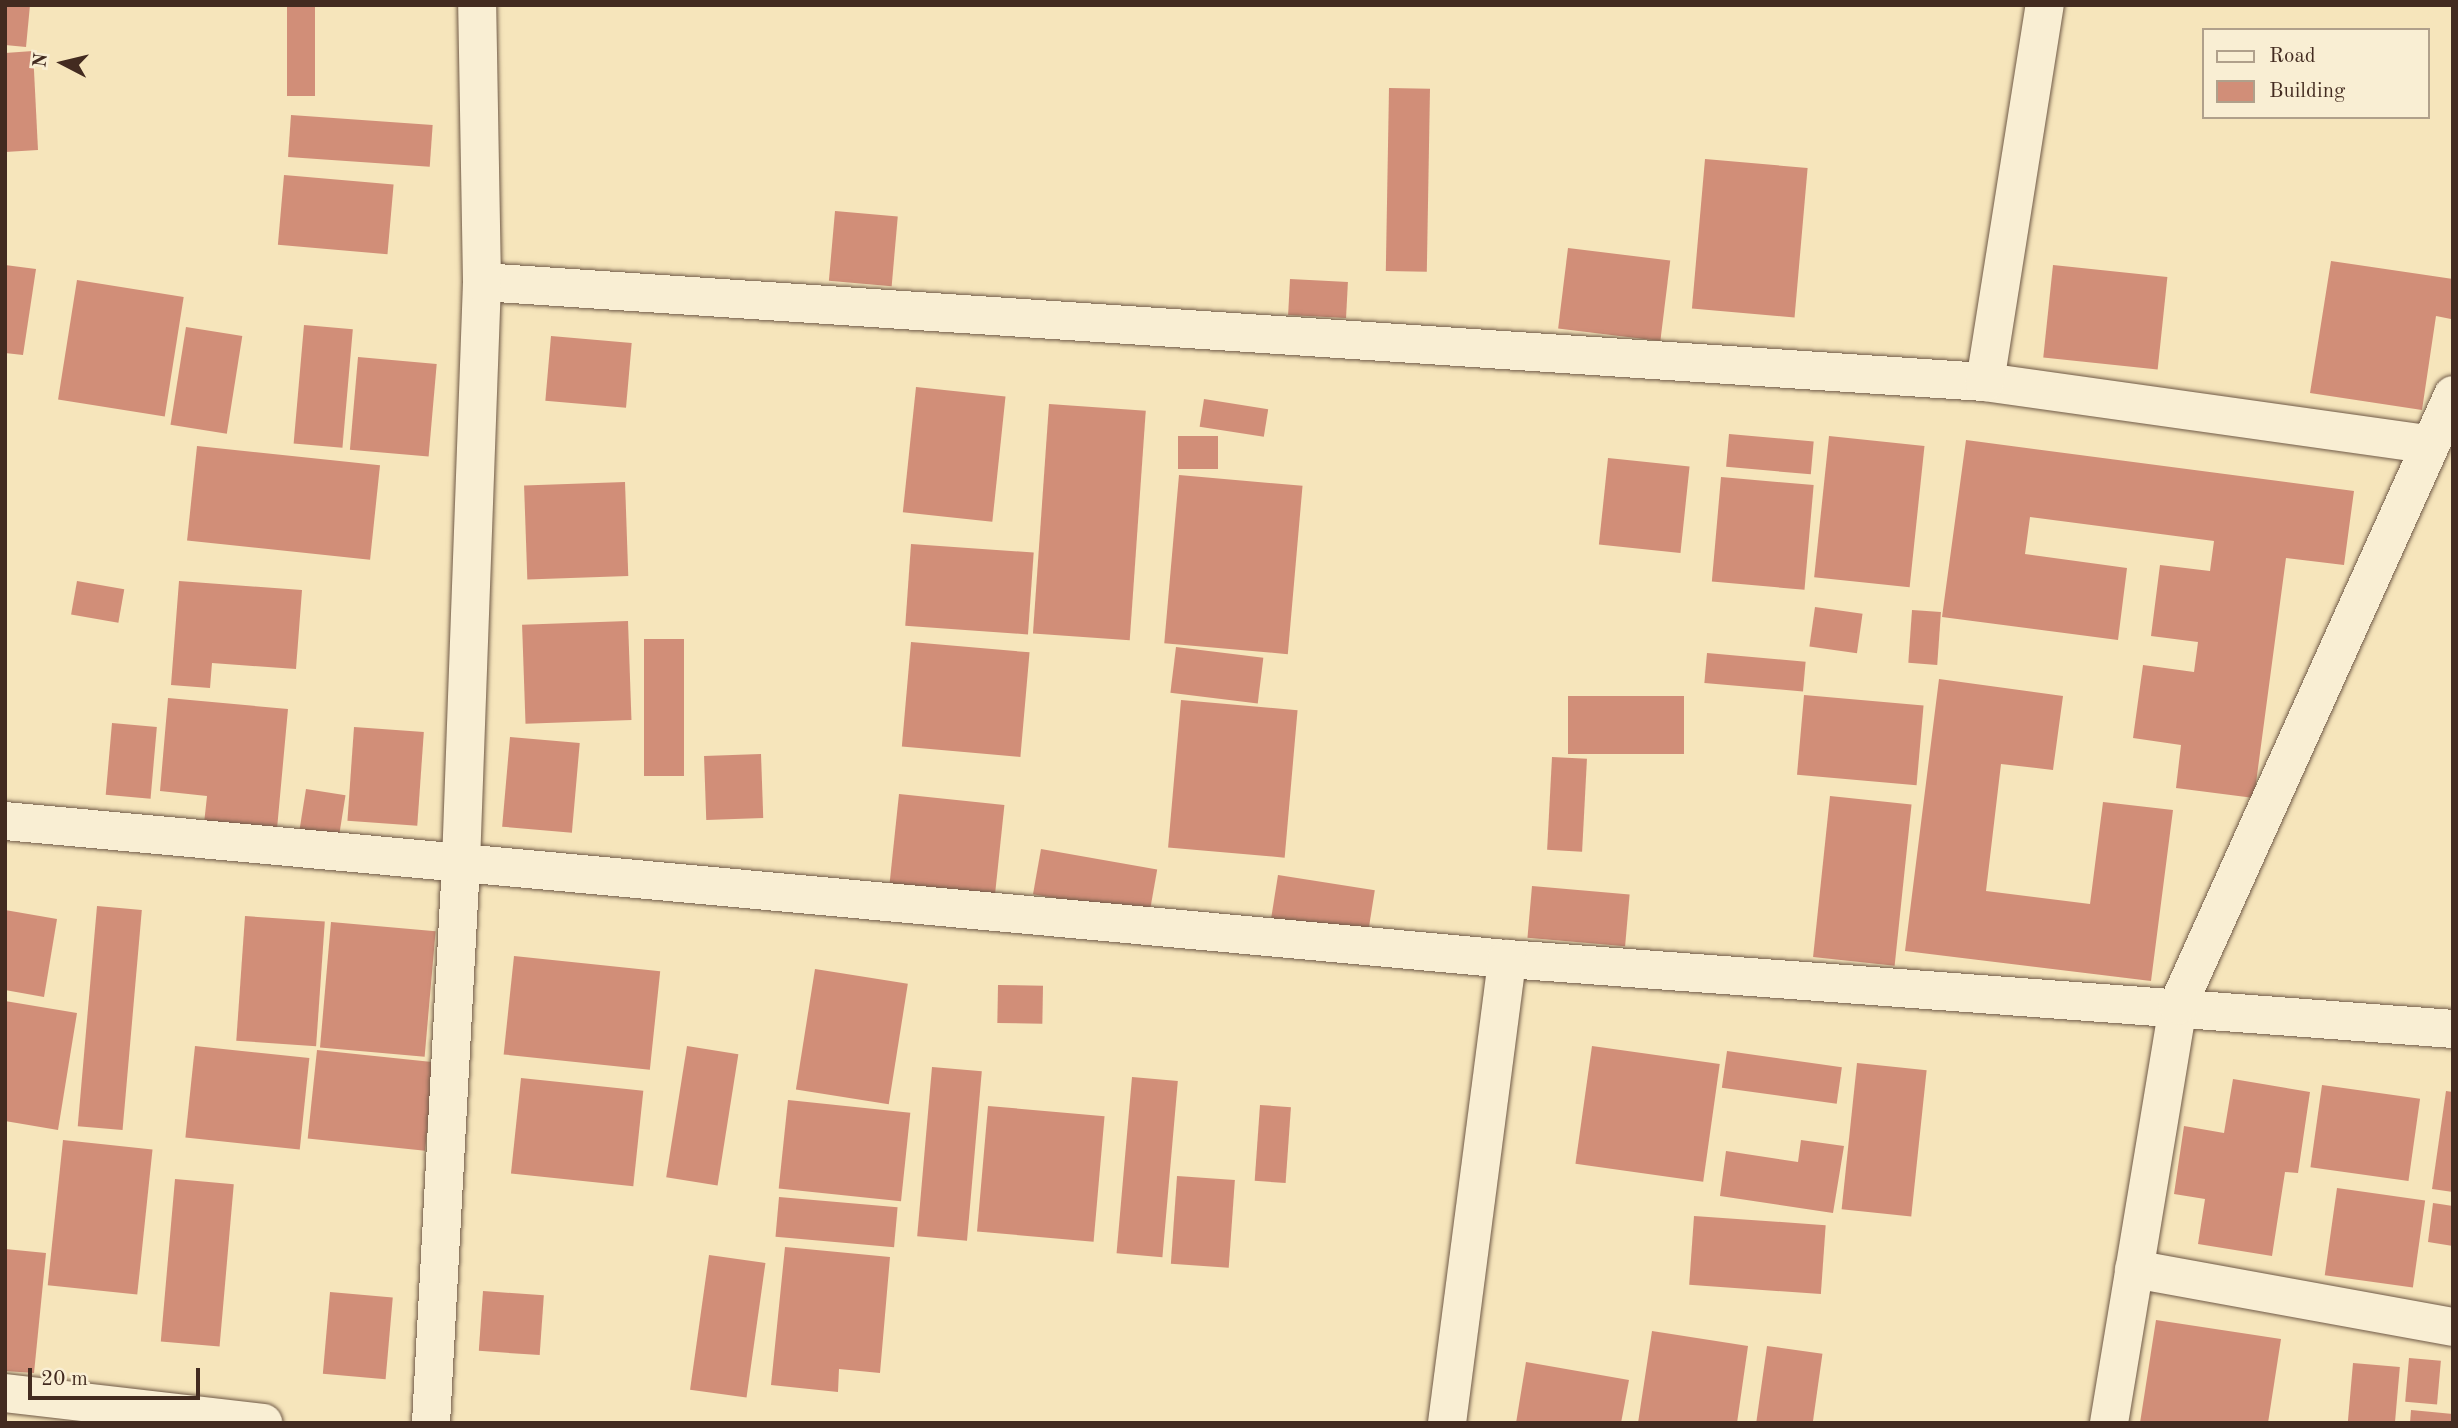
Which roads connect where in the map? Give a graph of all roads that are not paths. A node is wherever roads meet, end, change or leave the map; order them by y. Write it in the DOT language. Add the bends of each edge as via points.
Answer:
graph roads {
  1 [pos="477,5"];
  2 [pos="2045,5"];
  3 [pos="482,282"];
  4 [pos="1985,382"];
  5 [pos="2453,395"];
  6 [pos="2428,444"];
  7 [pos="5,821"];
  8 [pos="461,863"];
  9 [pos="1507,959"];
  10 [pos="2178,1004"];
  11 [pos="2453,1029"];
  12 [pos="2134,1269"];
  13 [pos="2453,1327"];
  14 [pos="5,1393"];
  15 [pos="263,1423"];
  16 [pos="431,1423"];
  17 [pos="1447,1423"];
  18 [pos="2109,1423"];
  1 -- 3 [label="street"];
  2 -- 4 [label="street"];
  3 -- 4 [label="street"];
  3 -- 8 [label="street"];
  4 -- 6 [label="street"];
  5 -- 6 [label="street"];
  6 -- 10 [label="street"];
  7 -- 8 [label="street"];
  8 -- 9 [label="street"];
  8 -- 16 [label="street"];
  9 -- 10 [label="street"];
  9 -- 17 [label="street"];
  10 -- 11 [label="street"];
  10 -- 12 [label="street"];
  12 -- 13 [label="street"];
  12 -- 18 [label="street"];
  14 -- 15 [label="street"];
}
